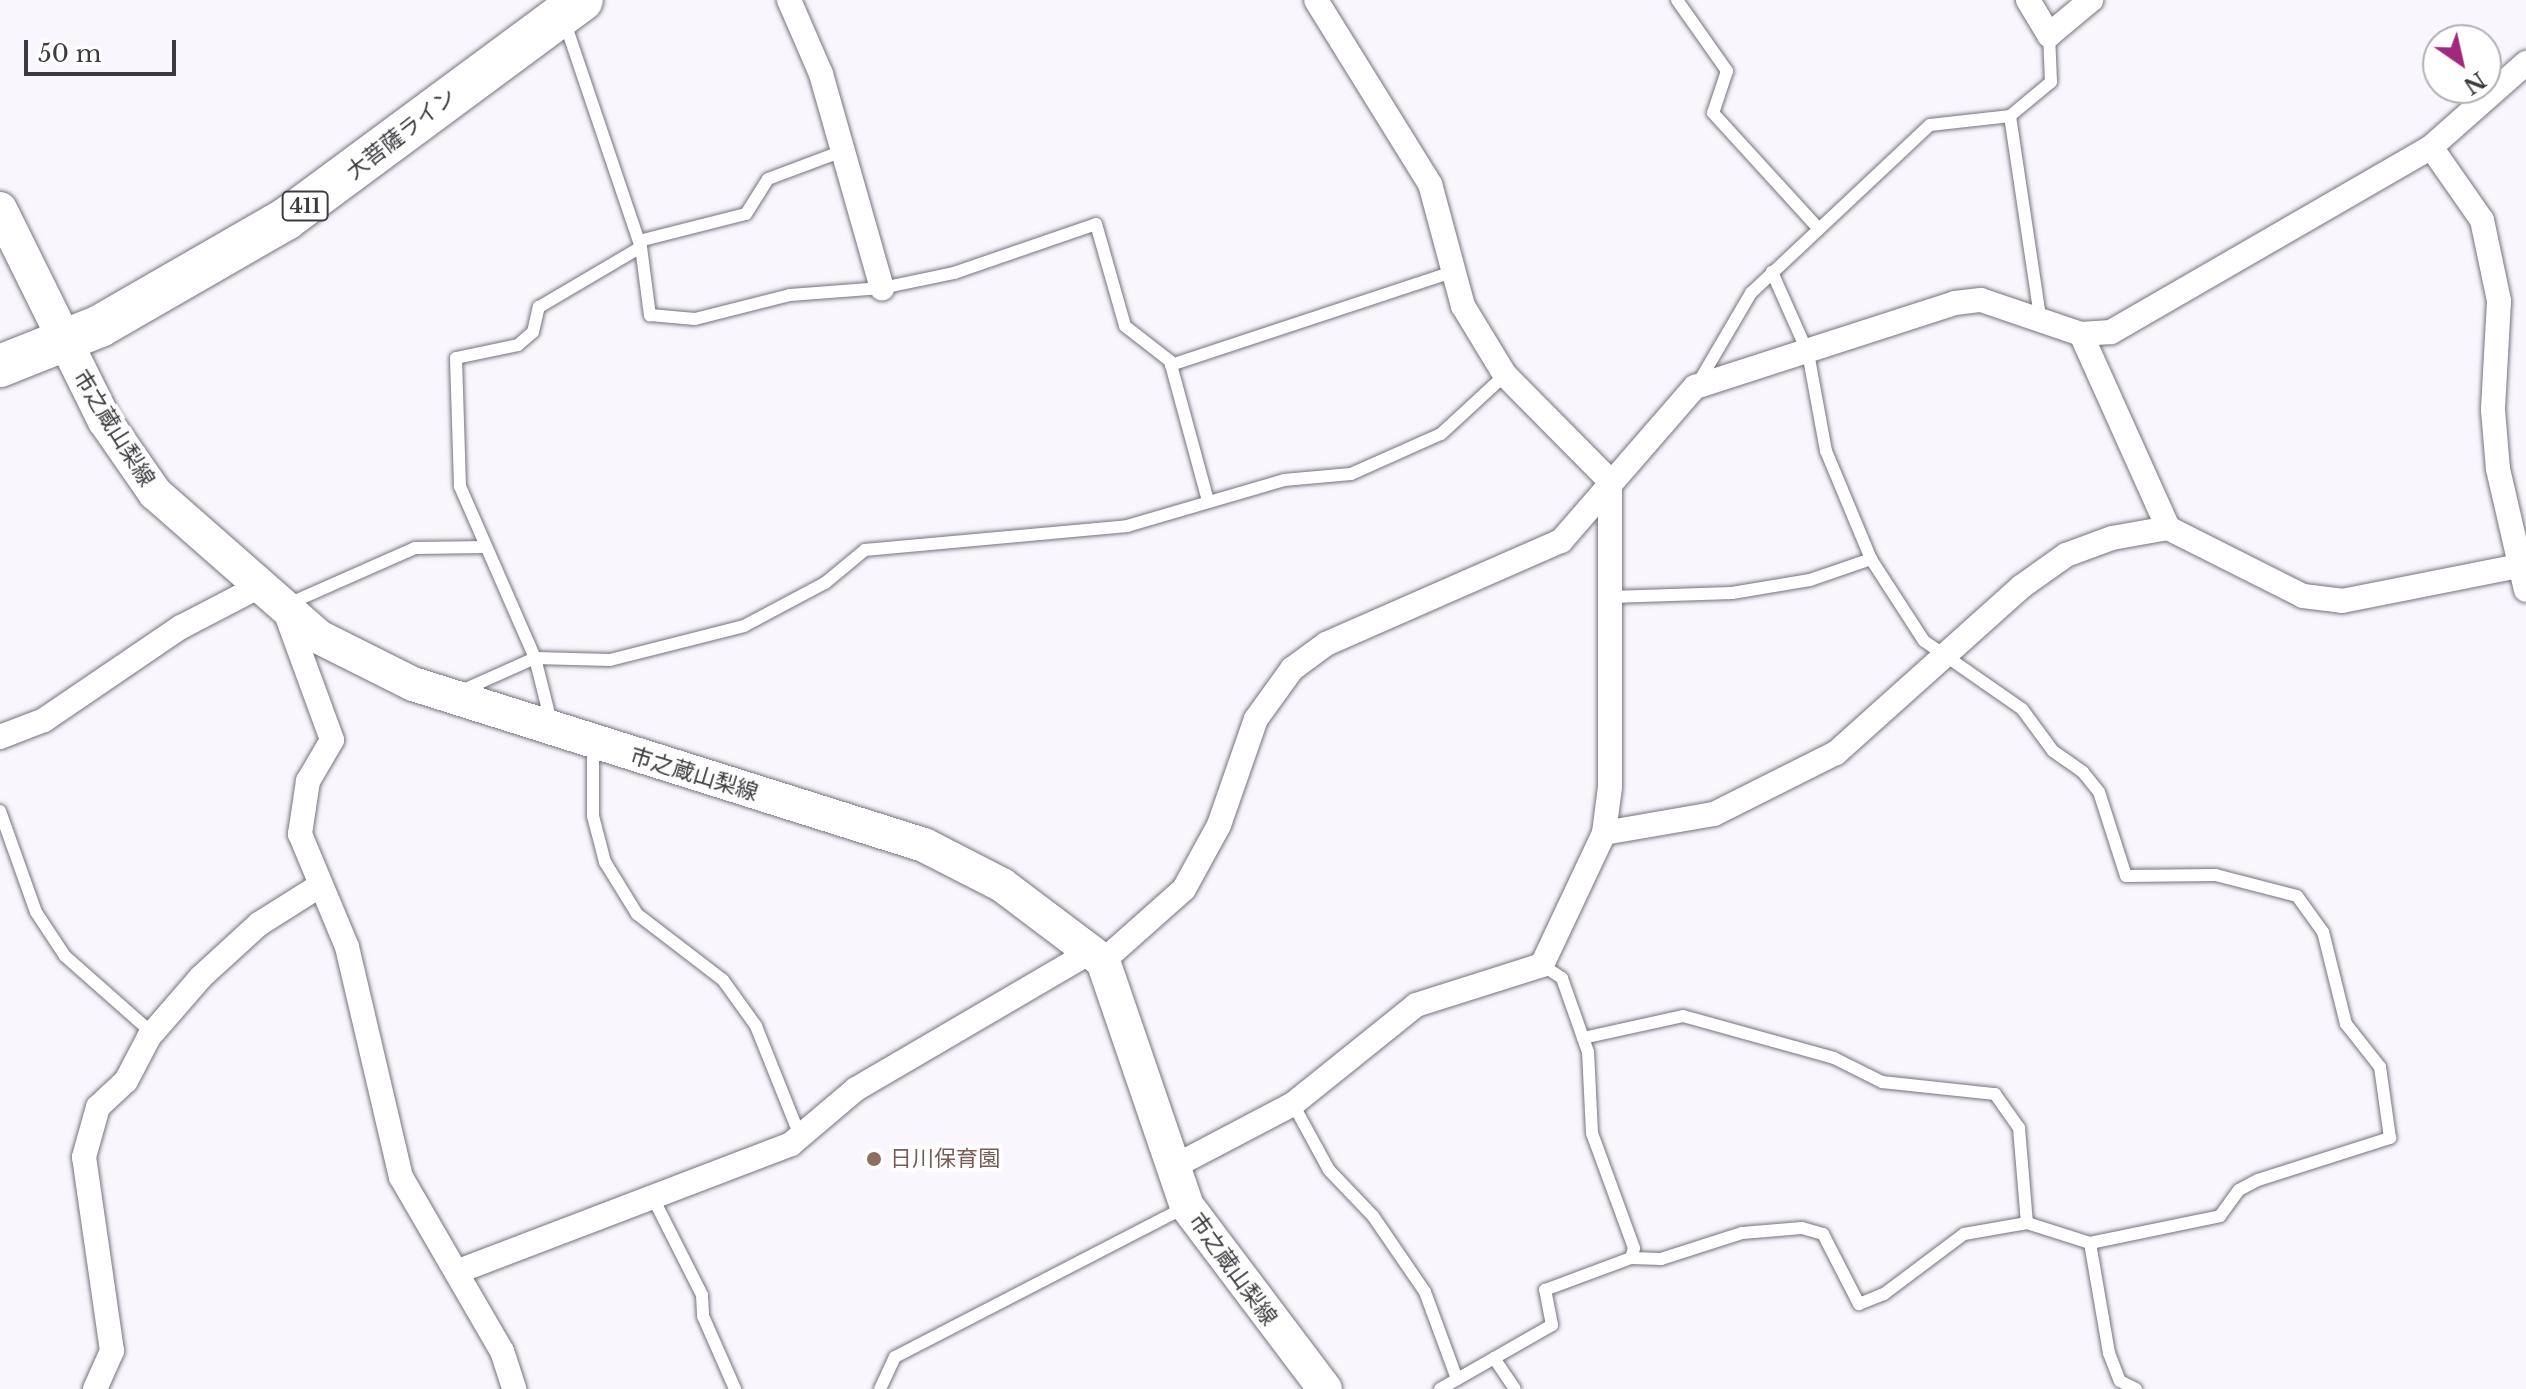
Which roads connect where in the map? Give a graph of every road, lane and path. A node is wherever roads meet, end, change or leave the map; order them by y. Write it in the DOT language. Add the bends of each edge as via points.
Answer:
graph roads {
  1 [pos="789,0"];
  2 [pos="1316,0"];
  3 [pos="1677,0"];
  4 [pos="2028,0"];
  5 [pos="2091,0"];
  6 [pos="569,5"];
  7 [pos="2049,35"];
  8 [pos="2526,63"];
  9 [pos="2010,116"];
  10 [pos="2431,147"];
  11 [pos="843,151"];
  12 [pos="0,209"];
  13 [pos="1819,229"];
  14 [pos="640,244"];
  15 [pos="1453,272"];
  16 [pos="1772,272"];
  17 [pos="882,288"];
  18 [pos="2040,316"];
  19 [pos="2081,334"];
  20 [pos="63,342"];
  21 [pos="1808,353"];
  22 [pos="1171,365"];
  23 [pos="0,366"];
  24 [pos="1505,375"];
  25 [pos="1695,387"];
  26 [pos="1610,481"];
  27 [pos="1208,501"];
  28 [pos="2168,528"];
  29 [pos="486,547"];
  30 [pos="1871,559"];
  31 [pos="2518,566"];
  32 [pos="2526,590"];
  33 [pos="1611,597"];
  34 [pos="275,603"];
  35 [pos="535,658"];
  36 [pos="1942,658"];
  37 [pos="450,696"];
  38 [pos="552,729"];
  39 [pos="0,737"];
  40 [pos="593,742"];
  41 [pos="1,814"];
  42 [pos="1604,833"];
  43 [pos="319,886"];
  44 [pos="1098,956"];
  45 [pos="1542,965"];
  46 [pos="152,1033"];
  47 [pos="1583,1038"];
  48 [pos="1293,1104"];
  49 [pos="800,1136"];
  50 [pos="1175,1166"];
  51 [pos="652,1196"];
  52 [pos="1187,1206"];
  53 [pos="2027,1223"];
  54 [pos="2090,1243"];
  55 [pos="1631,1258"];
  56 [pos="459,1271"];
  57 [pos="1494,1358"];
  58 [pos="1457,1379"];
  59 [pos="95,1389"];
  60 [pos="514,1389"];
  61 [pos="735,1389"];
  62 [pos="880,1389"];
  63 [pos="1325,1389"];
  64 [pos="1440,1389"];
  65 [pos="1515,1389"];
  66 [pos="2136,1389"];
  1 -- 11 [label="street" via="821,74"];
  2 -- 15 [label="street" via="1430,184"];
  3 -- 13 [label="lane" via="1727,71 1713,113"];
  4 -- 7 [label="street"];
  5 -- 7 [label="street"];
  6 -- 14 [label="lane"];
  6 -- 20 [label="highway, 大菩薩ライン / 411" via="286,219"];
  7 -- 9 [label="lane" via="2051,82"];
  8 -- 10 [label="street"];
  9 -- 13 [label="lane" via="1930,125"];
  9 -- 18 [label="lane"];
  10 -- 19 [label="street" via="2146,316 2111,332"];
  10 -- 31 [label="street" via="2482,220 2499,301 2493,410"];
  11 -- 14 [label="lane" via="768,179 746,214"];
  11 -- 17 [label="street"];
  12 -- 20 [label="main road, 市之蔵山梨線"];
  13 -- 16 [label="lane"];
  14 -- 17 [label="lane" via="650,315 695,319 790,295"];
  14 -- 29 [label="lane" via="539,307 533,332 518,345 456,358 460,486"];
  15 -- 22 [label="lane"];
  15 -- 24 [label="street" via="1463,306"];
  16 -- 21 [label="lane"];
  16 -- 25 [label="lane" via="1751,293"];
  17 -- 22 [label="lane" via="954,273 1096,224 1125,326"];
  18 -- 19 [label="street"];
  18 -- 21 [label="street" via="1981,300 1955,303"];
  19 -- 28 [label="street"];
  20 -- 23 [label="highway, 大菩薩ライン / 411"];
  20 -- 34 [label="main road, 市之蔵山梨線" via="155,493"];
  21 -- 25 [label="street"];
  21 -- 30 [label="lane" via="1826,451"];
  22 -- 27 [label="lane"];
  24 -- 26 [label="street"];
  24 -- 27 [label="lane" via="1441,434 1351,474 1284,480"];
  25 -- 26 [label="street"];
  26 -- 33 [label="street"];
  26 -- 44 [label="street" via="1561,541 1326,644 1292,669 1256,719 1219,825 1184,889"];
  27 -- 35 [label="lane" via="1127,526 865,550 825,583 744,626 610,660"];
  28 -- 31 [label="street" via="2303,596 2342,601"];
  28 -- 36 [label="street" via="2066,555"];
  29 -- 34 [label="lane" via="415,548"];
  29 -- 35 [label="lane"];
  30 -- 33 [label="lane" via="1810,580 1732,593"];
  30 -- 36 [label="lane"];
  31 -- 32 [label="street"];
  33 -- 42 [label="street"];
  34 -- 37 [label="main road, 市之蔵山梨線" via="349,655"];
  34 -- 39 [label="street" via="181,627 44,720"];
  34 -- 43 [label="street" via="332,740 300,812 300,834"];
  35 -- 37 [label="lane"];
  35 -- 38 [label="lane"];
  36 -- 42 [label="street" via="1836,753 1714,814"];
  36 -- 54 [label="lane" via="1997,689 2053,751 2083,772 2099,792 2126,876 2216,875 2297,896 2323,932 2346,1024 2380,1067 2390,1138 2258,1180 2239,1190 2220,1216"];
  37 -- 38 [label="main road, 市之蔵山梨線"];
  38 -- 40 [label="main road, 市之蔵山梨線"];
  40 -- 44 [label="main road, 市之蔵山梨線" via="948,855"];
  40 -- 49 [label="lane" via="593,816 605,862 637,914 723,980 756,1026"];
  41 -- 46 [label="lane" via="36,912 65,956"];
  42 -- 45 [label="street"];
  43 -- 46 [label="street" via="259,924"];
  43 -- 56 [label="street" via="347,947 401,1177"];
  44 -- 49 [label="street" via="856,1089"];
  44 -- 50 [label="main road, 市之蔵山梨線"];
  45 -- 47 [label="lane" via="1562,978"];
  45 -- 48 [label="street" via="1416,1005"];
  46 -- 59 [label="street" via="126,1081 98,1107 84,1157 112,1351"];
  47 -- 53 [label="lane" via="1683,1016 1834,1058 1882,1082 1995,1094 2019,1128"];
  47 -- 55 [label="lane" via="1592,1133 1634,1248"];
  48 -- 50 [label="street"];
  48 -- 58 [label="lane" via="1329,1170 1373,1216 1425,1292"];
  49 -- 51 [label="street"];
  50 -- 52 [label="main road, 市之蔵山梨線"];
  51 -- 56 [label="street"];
  51 -- 61 [label="lane" via="702,1295 703,1316"];
  52 -- 62 [label="lane" via="895,1357"];
  52 -- 63 [label="main road, 市之蔵山梨線"];
  53 -- 54 [label="lane"];
  53 -- 55 [label="lane" via="1964,1234 1884,1294 1859,1304 1823,1234 1802,1228 1742,1233 1661,1259"];
  54 -- 66 [label="lane" via="2109,1353 2120,1381"];
  55 -- 57 [label="lane" via="1545,1290 1552,1325"];
  56 -- 60 [label="street"];
  57 -- 58 [label="lane"];
  57 -- 65 [label="lane"];
  58 -- 64 [label="lane"];
}
